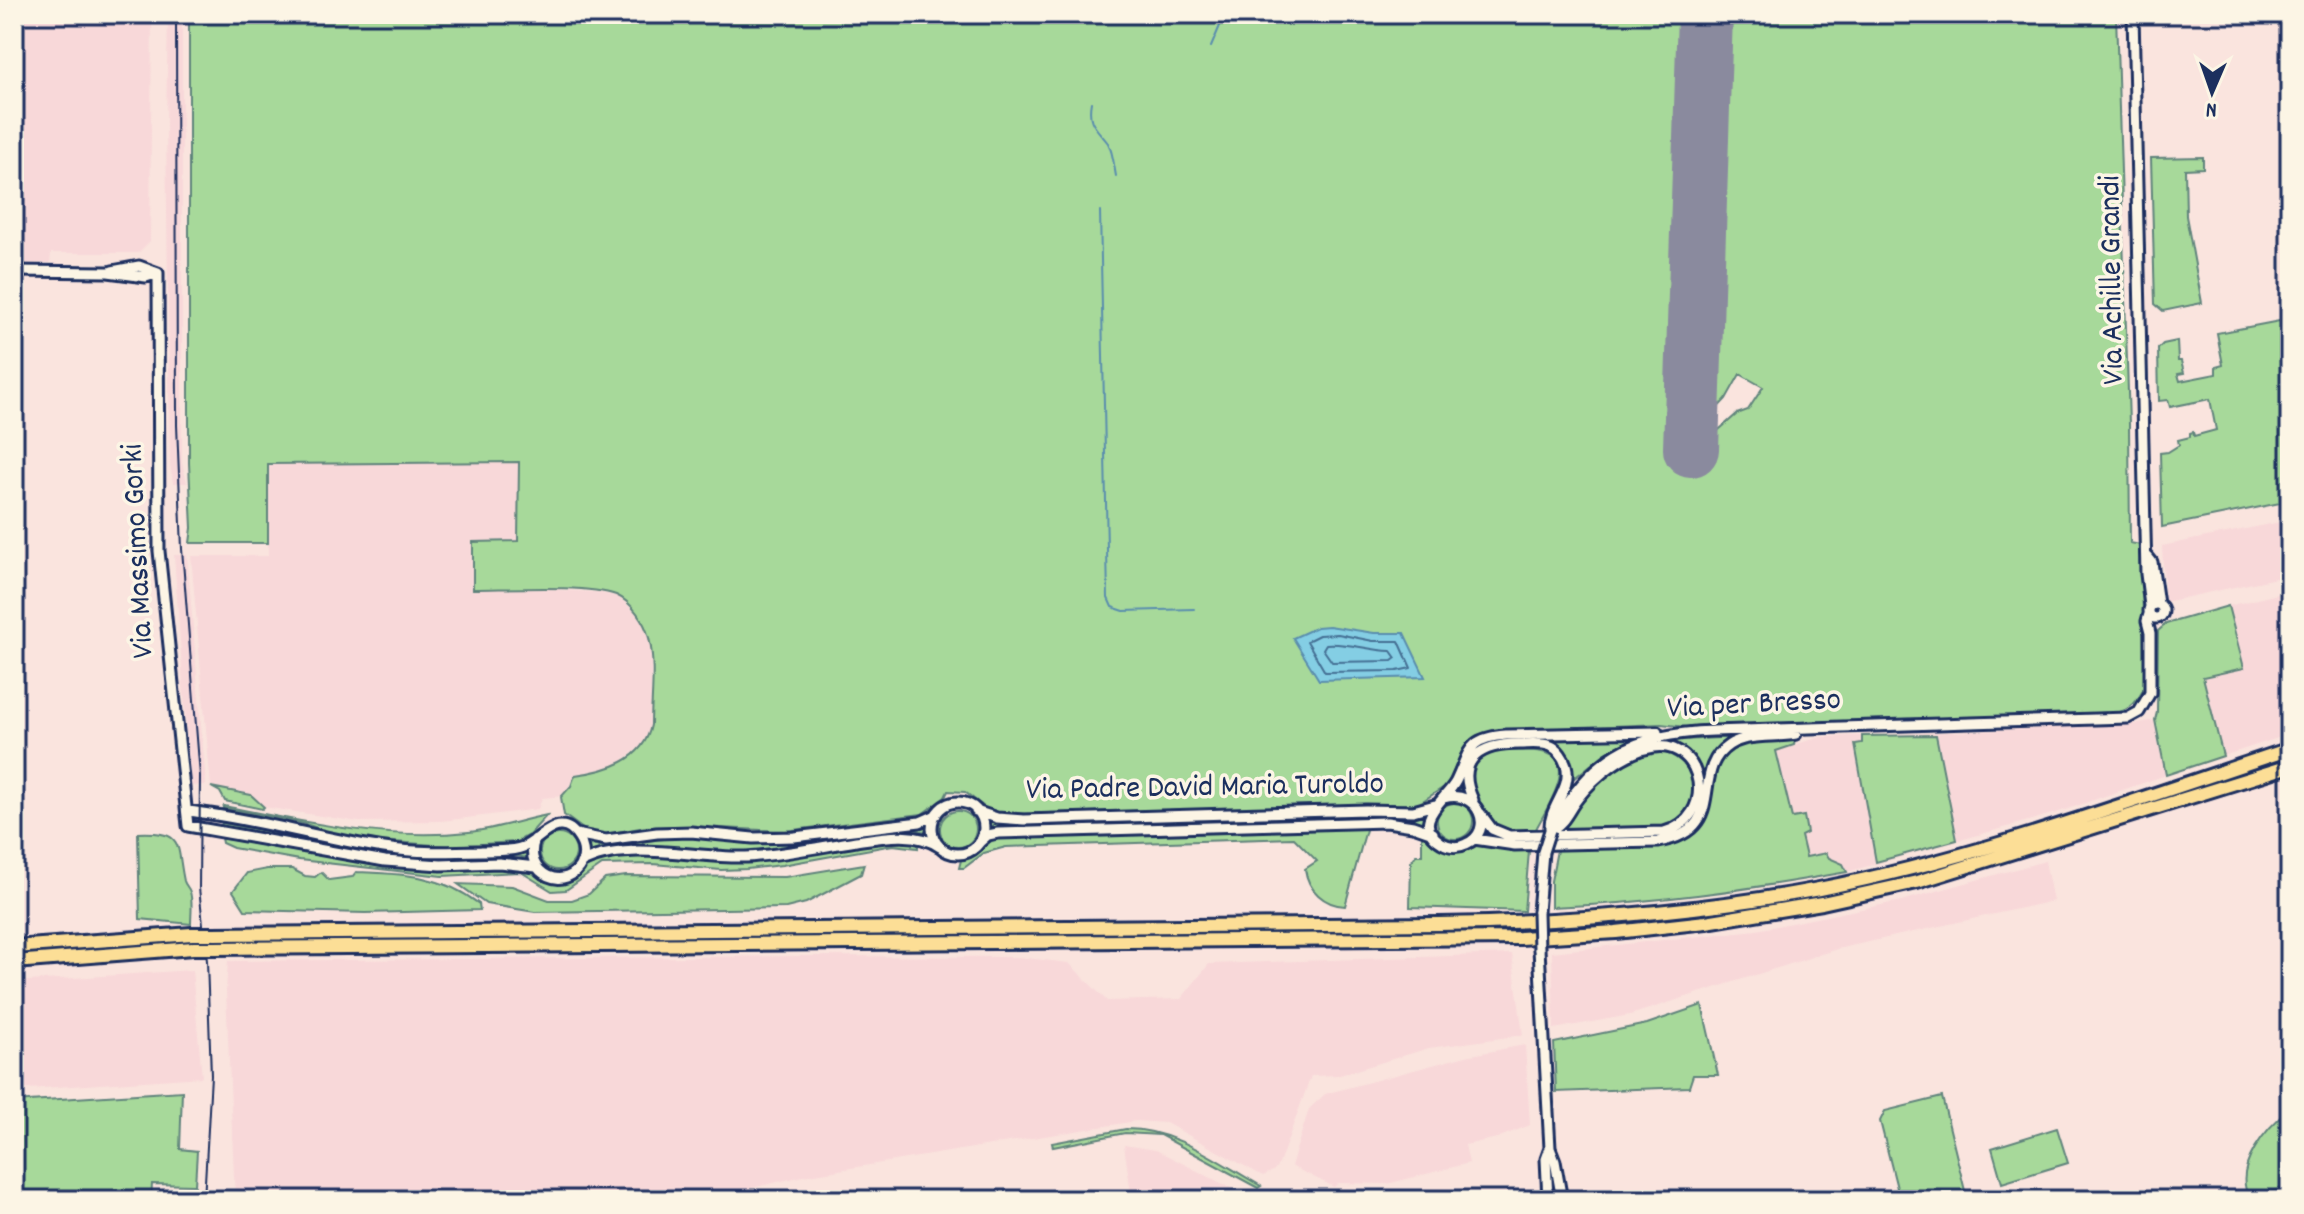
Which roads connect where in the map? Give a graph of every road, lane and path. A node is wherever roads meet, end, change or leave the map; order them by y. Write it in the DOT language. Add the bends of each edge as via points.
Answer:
graph roads {
  1 [pos="2133,14"];
  2 [pos="14,271"];
  3 [pos="2147,545"];
  4 [pos="1822,728"];
  5 [pos="1677,732"];
  6 [pos="2290,749"];
  7 [pos="2290,766"];
  8 [pos="1440,801"];
  9 [pos="1477,808"];
  10 [pos="187,811"];
  11 [pos="976,811"];
  12 [pos="936,815"];
  13 [pos="1550,830"];
  14 [pos="1433,833"];
  15 [pos="576,834"];
  16 [pos="535,839"];
  17 [pos="1474,839"];
  18 [pos="979,843"];
  19 [pos="940,847"];
  20 [pos="581,863"];
  21 [pos="536,867"];
  22 [pos="14,947"];
  23 [pos="14,962"];
  24 [pos="1550,1148"];
  25 [pos="1560,1196"];
  26 [pos="1548,1197"];
  1 -- 3 [label="street, Via Achille Grandi"];
  2 -- 10 [label="street, Via Massimo Gorki" via="146,277 158,273 159,551"];
  3 -- 4 [label="street, Via per Bresso" via="2154,610 2150,693 2139,712 2128,718"];
  4 -- 5 [label="street, Via per Bresso"];
  4 -- 17 [label="street" via="1748,738 1726,747 1711,769 1703,811 1693,827 1676,838 1515,845"];
  5 -- 8 [label="street" via="1488,737 1465,754 1457,780"];
  5 -- 13 [label="street, Via per Bresso" via="1646,739 1602,765"];
  6 -- 22 [label="highway, bridge" via="1907,869 1820,889 1614,917 1522,923 192,934"];
  7 -- 23 [label="highway, bridge" via="1917,882 1706,922 1616,932 1505,938 193,948"];
  8 -- 9 [label="street" via="1462,796"];
  8 -- 11 [label="street, Via Padre David Maria Turoldo" via="1413,811 1024,820"];
  8 -- 14 [label="street" via="1430,816"];
  9 -- 13 [label="street" via="1468,790 1468,769 1485,748 1551,746 1565,761 1567,776 1549,819"];
  9 -- 13 [label="street" via="1492,829 1509,836 1664,832 1691,816 1698,803 1698,777 1675,751 1658,746 1641,750 1594,782 1560,826"];
  9 -- 17 [label="street" via="1481,824"];
  10 -- 16 [label="street" via="387,848 504,850 523,848"];
  10 -- 21 [label="street, Via Massimo Gorki" via="188,826 385,861"];
  11 -- 12 [label="street" via="954,803"];
  11 -- 18 [label="street" via="983,824"];
  12 -- 15 [label="street" via="913,823 794,837 691,832 606,840"];
  12 -- 19 [label="street" via="932,834"];
  13 -- 24 [label="street, Via per Bresso, bridge" via="1537,895"];
  14 -- 17 [label="street" via="1453,847"];
  14 -- 18 [label="street, Via Padre David Maria Turoldo" via="1387,822 998,833"];
  15 -- 16 [label="street" via="553,827"];
  15 -- 20 [label="street" via="583,848"];
  16 -- 21 [label="street"];
  18 -- 19 [label="street" via="961,854"];
  19 -- 20 [label="street" via="891,836 747,857 621,852"];
  20 -- 21 [label="street" via="571,875 556,878"];
  24 -- 25 [label="street, Via per Bresso"];
  24 -- 26 [label="street, Via per Bresso"];
}
